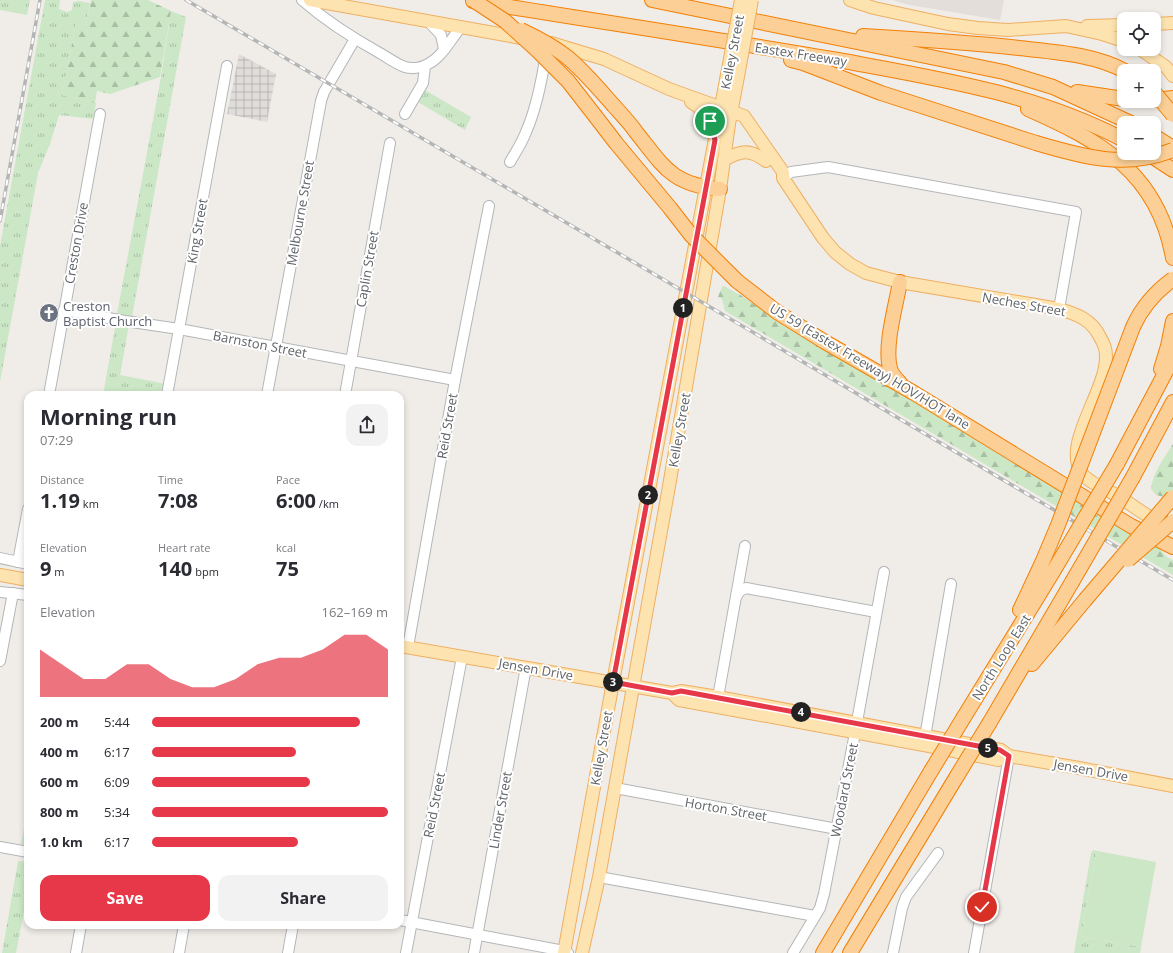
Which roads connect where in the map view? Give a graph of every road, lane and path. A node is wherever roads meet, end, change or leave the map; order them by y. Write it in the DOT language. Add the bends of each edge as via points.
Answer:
graph roads {
  1 [pos="302,0"];
  2 [pos="310,0"];
  3 [pos="469,0"];
  4 [pos="473,0"];
  5 [pos="652,0"];
  6 [pos="741,0"];
  7 [pos="752,0"];
  8 [pos="850,0"];
  9 [pos="428,21"];
  10 [pos="504,21"];
  11 [pos="1173,23"];
  12 [pos="1161,24"];
  13 [pos="1117,25"];
  14 [pos="1066,26"];
  15 [pos="461,27"];
  16 [pos="812,33"];
  17 [pos="355,39"];
  18 [pos="1117,39"];
  19 [pos="713,40"];
  20 [pos="547,42"];
  21 [pos="444,49"];
  22 [pos="1150,56"];
  23 [pos="227,66"];
  24 [pos="425,66"];
  25 [pos="1117,68"];
  26 [pos="1173,76"];
  27 [pos="732,81"];
  28 [pos="976,87"];
  29 [pos="1053,87"];
  30 [pos="669,89"];
  31 [pos="1162,97"];
  32 [pos="1117,98"];
  33 [pos="726,109"];
  34 [pos="100,114"];
  35 [pos="405,114"];
  36 [pos="1173,115"];
  37 [pos="1117,117"];
  38 [pos="1117,136"];
  39 [pos="715,140"];
  40 [pos="1161,141"];
  41 [pos="390,143"];
  42 [pos="1173,149"];
  43 [pos="724,160"];
  44 [pos="1158,160"];
  45 [pos="766,161"];
  46 [pos="510,162"];
  47 [pos="1173,170"];
  48 [pos="783,178"];
  49 [pos="713,188"];
  50 [pos="489,206"];
  51 [pos="1173,258"];
  52 [pos="1173,279"];
  53 [pos="900,282"];
  54 [pos="64,310"];
  55 [pos="1059,310"];
  56 [pos="1173,321"];
  57 [pos="179,329"];
  58 [pos="276,347"];
  59 [pos="1173,358"];
  60 [pos="351,361"];
  61 [pos="456,380"];
  62 [pos="903,386"];
  63 [pos="50,391"];
  64 [pos="168,391"];
  65 [pos="268,391"];
  66 [pos="345,391"];
  67 [pos="1173,402"];
  68 [pos="1137,426"];
  69 [pos="1173,497"];
  70 [pos="1173,521"];
  71 [pos="1173,526"];
  72 [pos="745,546"];
  73 [pos="1173,547"];
  74 [pos="24,552"];
  75 [pos="0,558"];
  76 [pos="23,563"];
  77 [pos="1048,567"];
  78 [pos="884,572"];
  79 [pos="0,575"];
  80 [pos="24,579"];
  81 [pos="951,584"];
  82 [pos="0,592"];
  83 [pos="13,594"];
  84 [pos="24,595"];
  85 [pos="736,597"];
  86 [pos="1085,600"];
  87 [pos="876,612"];
  88 [pos="404,646"];
  89 [pos="462,657"];
  90 [pos="0,661"];
  91 [pos="526,667"];
  92 [pos="613,682"];
  93 [pos="633,686"];
  94 [pos="717,702"];
  95 [pos="999,708"];
  96 [pos="856,728"];
  97 [pos="925,740"];
  98 [pos="1009,756"];
  99 [pos="1173,786"];
  100 [pos="615,788"];
  101 [pos="837,829"];
  102 [pos="0,847"];
  103 [pos="24,851"];
  104 [pos="938,853"];
  105 [pos="599,877"];
  106 [pos="815,916"];
  107 [pos="404,921"];
  108 [pos="412,922"];
  109 [pos="80,929"];
  110 [pos="183,929"];
  111 [pos="292,929"];
  112 [pos="478,934"];
  113 [pos="565,952"];
  114 [pos="76,953"];
  115 [pos="179,953"];
  116 [pos="288,953"];
  117 [pos="406,953"];
  118 [pos="474,953"];
  119 [pos="582,953"];
  120 [pos="793,953"];
  121 [pos="823,953"];
  122 [pos="850,953"];
  123 [pos="893,953"];
  124 [pos="974,953"];
  1 -- 17 [label="street"];
  2 -- 9 [label="main road"];
  3 -- 19 [label="highway, Eastex Freeway"];
  4 -- 10 [label="highway, US 59 (Eastex Freeway) HOV/HOT lane, bridge"];
  5 -- 16 [label="highway, Eastex Freeway"];
  6 -- 27 [label="main road, Kelley Street, bridge"];
  7 -- 27 [label="main road, Kelley Street, bridge"];
  8 -- 14 [label="main road" via="874,8 978,28 1008,30"];
  9 -- 15 [label="main road"];
  9 -- 21 [label="street" via="441,35"];
  10 -- 49 [label="highway, bridge" via="566,56 614,106 662,166 685,181"];
  10 -- 62 [label="highway, US 59 (Eastex Freeway) HOV/HOT lane, bridge" via="568,81 691,235 737,281 783,316"];
  11 -- 12 [label="main road"];
  13 -- 14 [label="main road"];
  14 -- 18 [label="main road"];
  15 -- 20 [label="main road"];
  15 -- 21 [label="street"];
  16 -- 25 [label="highway" via="944,40 1030,49 1084,57"];
  16 -- 29 [label="highway, Eastex Freeway" via="989,68"];
  17 -- 24 [label="street" via="407,68"];
  17 -- 58 [label="street, Melbourne Street" via="321,101"];
  19 -- 28 [label="highway, Eastex Freeway" via="889,69"];
  19 -- 42 [label="highway, bridge" via="803,63 881,93 1084,156 1130,160 1150,157"];
  20 -- 30 [label="main road" via="604,59"];
  20 -- 46 [label="street" via="536,105 526,134"];
  21 -- 24 [label="street"];
  22 -- 26 [label="main road" via="1166,67"];
  23 -- 57 [label="street, King Street"];
  24 -- 35 [label="street" via="423,83"];
  27 -- 33 [label="main road, Kelley Street"];
  28 -- 38 [label="highway, Eastex Freeway" via="1065,113"];
  28 -- 51 [label="highway" via="1076,132 1117,158 1151,197 1165,227"];
  29 -- 32 [label="highway"];
  29 -- 37 [label="highway, Eastex Freeway"];
  30 -- 33 [label="main road"];
  30 -- 39 [label="main road" via="706,112"];
  31 -- 36 [label="highway, bridge"];
  33 -- 39 [label="main road, Kelley Street"];
  33 -- 43 [label="main road, Kelley Street"];
  33 -- 45 [label="main road, Neches Street" via="740,121"];
  33 -- 48 [label="main road, Neches Street" via="744,116 783,172"];
  34 -- 54 [label="street, Creston Drive"];
  39 -- 49 [label="main road, Kelley Street"];
  40 -- 42 [label="highway"];
  41 -- 60 [label="street, Caplin Street"];
  43 -- 45 [label="main road" via="734,154 746,152 754,153"];
  43 -- 49 [label="main road, Kelley Street"];
  44 -- 47 [label="highway"];
  45 -- 48 [label="main road, Neches Street" via="778,176"];
  48 -- 53 [label="main road, Neches Street" via="835,252 866,273"];
  48 -- 55 [label="street" via="791,172 828,168 1076,212"];
  49 -- 92 [label="main road, Kelley Street"];
  49 -- 93 [label="main road, Kelley Street"];
  50 -- 61 [label="street, Reid Street"];
  52 -- 77 [label="highway, bridge" via="1148,302 1132,327 1058,525"];
  53 -- 55 [label="main road, Neches Street"];
  53 -- 62 [label="highway" via="888,359 892,373"];
  54 -- 57 [label="street, Barnston Street"];
  54 -- 63 [label="street, Creston Drive"];
  55 -- 71 [label="main road, Neches Street" via="1088,321 1097,330 1105,348 1105,369 1084,424 1076,456 1082,474 1137,510 1159,522"];
  56 -- 68 [label="highway" via="1160,374"];
  57 -- 58 [label="street, Barnston Street"];
  57 -- 64 [label="street, King Street"];
  58 -- 60 [label="street, Barnston Street"];
  58 -- 65 [label="street, Melbourne Street"];
  59 -- 68 [label="highway"];
  60 -- 61 [label="street, Barnston Street"];
  60 -- 66 [label="street, Caplin Street"];
  61 -- 88 [label="street, Reid Street"];
  62 -- 73 [label="highway, US 59 (Eastex Freeway) HOV/HOT lane" via="1130,526"];
  67 -- 95 [label="highway, North Loop East, bridge" via="1133,477"];
  68 -- 77 [label="highway, bridge" via="1117,464"];
  69 -- 86 [label="highway, bridge"];
  70 -- 86 [label="highway, bridge"];
  72 -- 85 [label="street"];
  74 -- 76 [label="street"];
  75 -- 76 [label="street"];
  77 -- 121 [label="highway, bridge" via="1010,630 966,714"];
  78 -- 87 [label="street, Woodard Street"];
  79 -- 80 [label="main road"];
  81 -- 97 [label="street"];
  82 -- 83 [label="street"];
  83 -- 84 [label="street"];
  83 -- 90 [label="street"];
  85 -- 87 [label="street" via="746,588"];
  85 -- 94 [label="street"];
  86 -- 95 [label="highway"];
  87 -- 96 [label="street, Woodard Street"];
  88 -- 89 [label="main road, Jensen Drive"];
  89 -- 91 [label="main road, Jensen Drive"];
  89 -- 108 [label="street, Reid Street"];
  91 -- 92 [label="main road, Jensen Drive"];
  91 -- 112 [label="street, Linder Street"];
  92 -- 93 [label="main road, Jensen Drive"];
  92 -- 113 [label="main road, Kelley Street"];
  93 -- 94 [label="main road, Jensen Drive" via="672,693 681,691"];
  93 -- 100 [label="main road, Kelley Street"];
  94 -- 96 [label="main road, Jensen Drive"];
  95 -- 122 [label="highway, North Loop East, bridge"];
  96 -- 97 [label="main road, Jensen Drive"];
  96 -- 101 [label="street, Woodard Street"];
  97 -- 98 [label="main road, Jensen Drive" via="1000,750"];
  98 -- 99 [label="main road, Jensen Drive"];
  98 -- 124 [label="street"];
  100 -- 101 [label="street, Horton Street"];
  100 -- 105 [label="main road, Kelley Street"];
  101 -- 106 [label="street, Woodard Street" via="824,894"];
  102 -- 103 [label="street"];
  104 -- 123 [label="street" via="906,897"];
  105 -- 106 [label="street"];
  105 -- 119 [label="main road, Kelley Street"];
  106 -- 120 [label="street, Woodard Street"];
  107 -- 108 [label="street"];
  108 -- 112 [label="street"];
  108 -- 117 [label="street, Reid Street"];
  109 -- 114 [label="street"];
  110 -- 115 [label="street"];
  111 -- 116 [label="street"];
  112 -- 113 [label="street"];
  112 -- 118 [label="street, Linder Street"];
}
